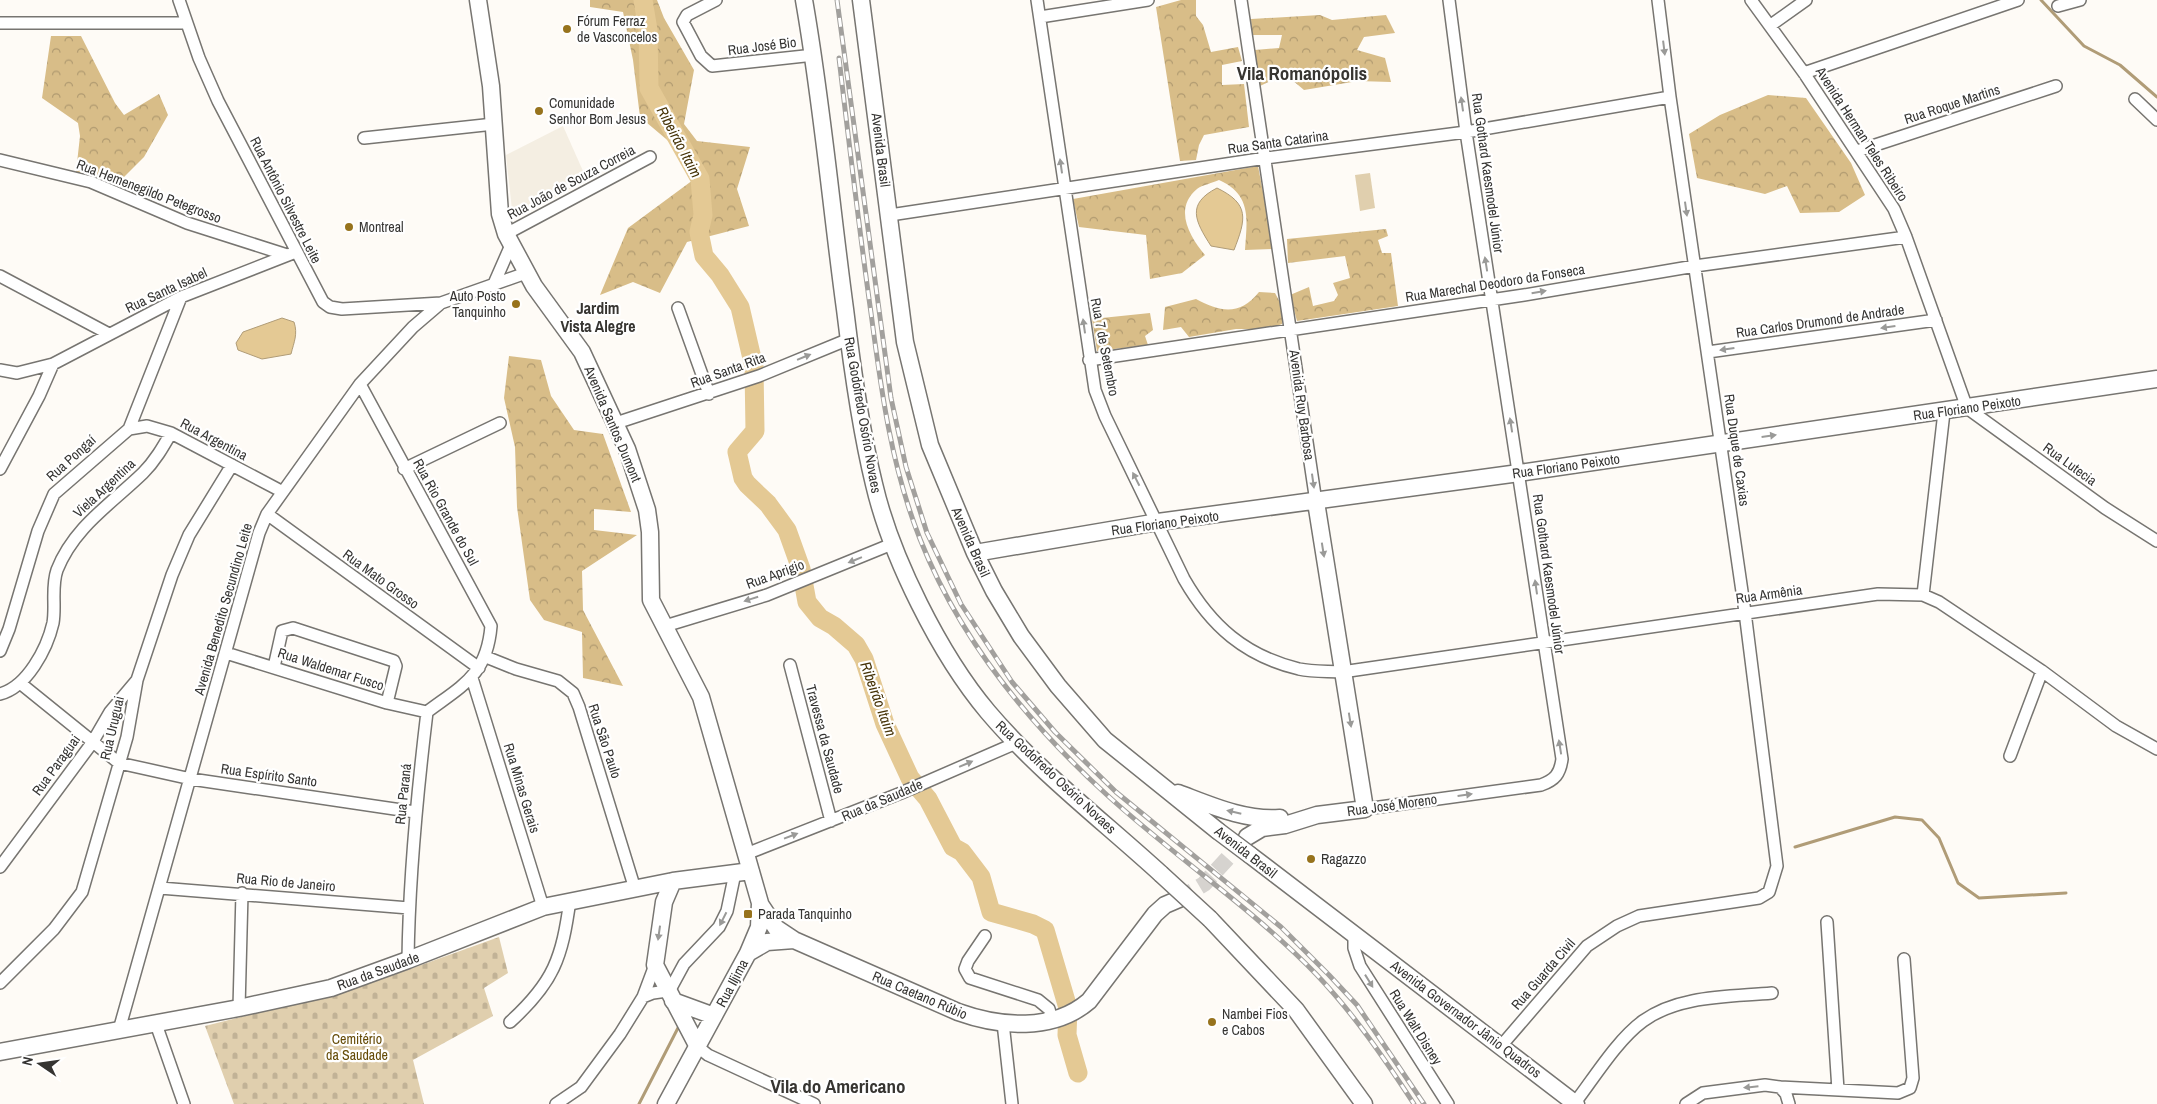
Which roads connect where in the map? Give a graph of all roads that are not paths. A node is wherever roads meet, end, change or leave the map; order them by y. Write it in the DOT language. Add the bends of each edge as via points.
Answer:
graph roads {
  1 [pos="179,0"];
  2 [pos="478,0"];
  3 [pos="716,0"];
  4 [pos="804,0"];
  5 [pos="861,0"];
  6 [pos="1037,0"];
  7 [pos="1148,0"];
  8 [pos="1242,0"];
  9 [pos="1448,0"];
  10 [pos="1658,0"];
  11 [pos="1751,0"];
  12 [pos="1806,0"];
  13 [pos="2018,0"];
  14 [pos="2080,0"];
  15 [pos="2058,6"];
  16 [pos="1040,17"];
  17 [pos="186,22"];
  18 [pos="0,23"];
  19 [pos="1771,25"];
  20 [pos="814,55"];
  21 [pos="1804,73"];
  22 [pos="2056,86"];
  23 [pos="1670,96"];
  24 [pos="2135,99"];
  25 [pos="2157,120"];
  26 [pos="494,124"];
  27 [pos="1466,132"];
  28 [pos="364,138"];
  29 [pos="1856,151"];
  30 [pos="650,157"];
  31 [pos="1266,158"];
  32 [pos="0,160"];
  33 [pos="1064,188"];
  34 [pos="890,215"];
  35 [pos="1906,237"];
  36 [pos="508,239"];
  37 [pos="291,253"];
  38 [pos="1695,266"];
  39 [pos="526,273"];
  40 [pos="0,276"];
  41 [pos="493,286"];
  42 [pos="181,297"];
  43 [pos="1491,299"];
  44 [pos="441,303"];
  45 [pos="678,308"];
  46 [pos="1936,320"];
  47 [pos="1291,329"];
  48 [pos="109,334"];
  49 [pos="849,339"];
  50 [pos="1708,352"];
  51 [pos="1089,360"];
  52 [pos="53,364"];
  53 [pos="0,370"];
  54 [pos="2157,379"];
  55 [pos="360,384"];
  56 [pos="709,394"];
  57 [pos="1967,408"];
  58 [pos="1944,412"];
  59 [pos="500,423"];
  60 [pos="616,423"];
  61 [pos="128,429"];
  62 [pos="171,433"];
  63 [pos="1721,443"];
  64 [pos="232,465"];
  65 [pos="0,469"];
  66 [pos="404,469"];
  67 [pos="1519,473"];
  68 [pos="281,491"];
  69 [pos="1316,502"];
  70 [pos="267,514"];
  71 [pos="1158,522"];
  72 [pos="2157,542"];
  73 [pos="892,544"];
  74 [pos="975,554"];
  75 [pos="1923,595"];
  76 [pos="1745,612"];
  77 [pos="665,626"];
  78 [pos="5,627"];
  79 [pos="1544,644"];
  80 [pos="0,651"];
  81 [pos="226,653"];
  82 [pos="486,657"];
  83 [pos="790,665"];
  84 [pos="274,667"];
  85 [pos="479,668"];
  86 [pos="2042,671"];
  87 [pos="1342,672"];
  88 [pos="472,678"];
  89 [pos="137,680"];
  90 [pos="20,683"];
  91 [pos="0,694"];
  92 [pos="387,703"];
  93 [pos="427,712"];
  94 [pos="92,743"];
  95 [pos="1016,743"];
  96 [pos="2157,749"];
  97 [pos="2010,756"];
  98 [pos="119,764"];
  99 [pos="191,779"];
  100 [pos="1541,785"];
  101 [pos="1161,786"];
  102 [pos="1364,809"];
  103 [pos="415,812"];
  104 [pos="1317,814"];
  105 [pos="831,821"];
  106 [pos="1247,837"];
  107 [pos="746,854"];
  108 [pos="0,867"];
  109 [pos="743,872"];
  110 [pos="673,881"];
  111 [pos="643,887"];
  112 [pos="160,888"];
  113 [pos="242,893"];
  114 [pos="1759,898"];
  115 [pos="1179,899"];
  116 [pos="570,900"];
  117 [pos="664,902"];
  118 [pos="760,903"];
  119 [pos="543,907"];
  120 [pos="409,908"];
  121 [pos="1827,922"];
  122 [pos="985,936"];
  123 [pos="1354,936"];
  124 [pos="794,940"];
  125 [pos="748,953"];
  126 [pos="1904,959"];
  127 [pos="408,960"];
  128 [pos="655,965"];
  129 [pos="0,983"];
  130 [pos="1772,993"];
  131 [pos="670,996"];
  132 [pos="643,997"];
  133 [pos="239,1008"];
  134 [pos="714,1016"];
  135 [pos="1060,1018"];
  136 [pos="510,1022"];
  137 [pos="1002,1023"];
  138 [pos="156,1024"];
  139 [pos="119,1030"];
  140 [pos="1501,1046"];
  141 [pos="698,1047"];
  142 [pos="0,1052"];
  143 [pos="1780,1087"];
  144 [pos="1838,1090"];
  145 [pos="790,1099"];
  146 [pos="184,1104"];
  147 [pos="556,1104"];
  148 [pos="666,1104"];
  149 [pos="814,1104"];
  150 [pos="1012,1104"];
  151 [pos="1364,1104"];
  152 [pos="1448,1104"];
  153 [pos="1575,1104"];
  154 [pos="1686,1104"];
  155 [pos="1789,1104"];
  1 -- 17 [label="street, Rua Antônio Silvestre Leite"];
  2 -- 26 [label="main road, Avenida Santos Dumont"];
  3 -- 20 [label="street, Rua José Bio" via="684,17 684,26 701,56 712,66"];
  4 -- 20 [label="main road, Rua Godofredo Osório Novaes"];
  5 -- 34 [label="main road, Avenida Brasil"];
  6 -- 16 [label="street, Rua 7 de Setembro"];
  7 -- 16 [label="street"];
  8 -- 31 [label="street, Avenida Ruy Barbosa"];
  27 -- 9 [label="street, Rua Gothard Kaesmodel Júnior, one-way"];
  10 -- 23 [label="street, Rua Duque de Caxias, one-way"];
  11 -- 19 [label="street, Avenida Herman Teles Ribeiro"];
  12 -- 19 [label="street"];
  13 -- 21 [label="street"];
  14 -- 15 [label="street"];
  33 -- 16 [label="street, Rua 7 de Setembro, one-way"];
  17 -- 18 [label="street"];
  17 -- 37 [label="street, Rua Antônio Silvestre Leite" via="218,101"];
  19 -- 21 [label="street, Avenida Herman Teles Ribeiro"];
  20 -- 49 [label="main road, Rua Godofredo Osório Novaes"];
  21 -- 29 [label="street, Avenida Herman Teles Ribeiro"];
  22 -- 29 [label="street, Rua Roque Martins"];
  23 -- 27 [label="street, Rua Santa Catarina"];
  23 -- 38 [label="street, Rua Duque de Caxias, one-way"];
  24 -- 25 [label="street"];
  26 -- 28 [label="street"];
  26 -- 36 [label="main road, Avenida Santos Dumont" via="500,214"];
  27 -- 31 [label="street, Rua Santa Catarina"];
  43 -- 27 [label="street, Rua Gothard Kaesmodel Júnior, one-way"];
  29 -- 35 [label="street, Avenida Herman Teles Ribeiro" via="1881,186"];
  30 -- 36 [label="street, Rua João de Souza Correia"];
  31 -- 33 [label="street, Rua Santa Catarina"];
  31 -- 47 [label="street, Avenida Ruy Barbosa"];
  32 -- 37 [label="street, Rua Hemenegildo Petegrosso" via="91,182 187,223"];
  33 -- 34 [label="street, Rua Santa Catarina"];
  51 -- 33 [label="street, Rua 7 de Setembro, one-way"];
  34 -- 74 [label="main road, Avenida Brasil" via="906,342 930,445"];
  35 -- 38 [label="street, Rua Marechal Deodoro da Fonseca"];
  35 -- 46 [label="street, Avenida Herman Teles Ribeiro"];
  36 -- 39 [label="main road, Avenida Santos Dumont"];
  36 -- 41 [label="street"];
  37 -- 42 [label="street, Rua Santa Isabel"];
  37 -- 44 [label="street, Rua Antônio Silvestre Leite" via="322,302 330,307"];
  43 -- 38 [label="street, Rua Marechal Deodoro da Fonseca, one-way"];
  38 -- 50 [label="street, Rua Duque de Caxias"];
  39 -- 41 [label="street, Avenida Benedito Secundino Leite"];
  39 -- 60 [label="main road, Avenida Santos Dumont" via="582,352"];
  40 -- 48 [label="street"];
  41 -- 44 [label="street, Avenida Benedito Secundino Leite"];
  42 -- 48 [label="street, Rua Santa Isabel"];
  42 -- 61 [label="street, Rua Pongaí"];
  43 -- 47 [label="street, Rua Marechal Deodoro da Fonseca"];
  67 -- 43 [label="street, Rua Gothard Kaesmodel Júnior, one-way"];
  44 -- 55 [label="street, Avenida Benedito Secundino Leite" via="413,327"];
  45 -- 56 [label="street"];
  46 -- 50 [label="street, Rua Carlos Drumond de Andrade, one-way"];
  46 -- 57 [label="street, Avenida Herman Teles Ribeiro"];
  47 -- 51 [label="street, Rua Marechal Deodoro da Fonseca"];
  47 -- 69 [label="street, Avenida Ruy Barbosa, one-way"];
  48 -- 52 [label="street, Rua Santa Isabel"];
  56 -- 49 [label="street, Rua Santa Rita, one-way"];
  49 -- 73 [label="main road, Rua Godofredo Osório Novaes" via="860,419 874,484"];
  50 -- 63 [label="street, Rua Duque de Caxias"];
  71 -- 51 [label="street, Rua 7 de Setembro, one-way" via="1105,416"];
  52 -- 53 [label="street, Rua Santa Isabel" via="17,373"];
  52 -- 65 [label="street"];
  54 -- 57 [label="main road, Rua Floriano Peixoto"];
  55 -- 66 [label="street, Rua Rio Grande do Sul"];
  55 -- 68 [label="street, Avenida Benedito Secundino Leite"];
  56 -- 60 [label="street, Rua Santa Rita"];
  57 -- 58 [label="main road, Rua Floriano Peixoto"];
  57 -- 72 [label="street, Rua Lutecia"];
  63 -- 58 [label="main road, Rua Floriano Peixoto, one-way"];
  58 -- 75 [label="street"];
  59 -- 66 [label="street"];
  60 -- 77 [label="main road, Avenida Santos Dumont" via="647,510 650,594"];
  61 -- 62 [label="street, Rua Argentina" via="147,426"];
  61 -- 78 [label="street, Rua Pongaí" via="54,494"];
  62 -- 64 [label="street, Rua Argentina"];
  62 -- 90 [label="street, Viela Argentina" via="144,472 80,530 65,553 57,571 53,622 47,640"];
  63 -- 67 [label="main road, Rua Floriano Peixoto"];
  63 -- 76 [label="street, Rua Duque de Caxias"];
  64 -- 68 [label="street, Rua Argentina"];
  64 -- 89 [label="street, Rua Uruguai" via="189,535"];
  66 -- 82 [label="street, Rua Rio Grande do Sul" via="485,612 491,626"];
  67 -- 69 [label="main road, Rua Floriano Peixoto"];
  79 -- 67 [label="street, Rua Gothard Kaesmodel Júnior, one-way"];
  68 -- 70 [label="street, Avenida Benedito Secundino Leite"];
  69 -- 71 [label="main road, Rua Floriano Peixoto"];
  69 -- 87 [label="main road, Avenida Ruy Barbosa, one-way"];
  70 -- 81 [label="street, Avenida Benedito Secundino Leite"];
  70 -- 85 [label="street, Rua Mato Grosso"];
  71 -- 74 [label="main road, Rua Floriano Peixoto"];
  71 -- 87 [label="street, Rua 7 de Setembro" via="1198,604 1239,644 1267,658 1301,669"];
  73 -- 77 [label="street, Rua Aprigio, one-way" via="797,583"];
  73 -- 95 [label="main road, Rua Godofredo Osório Novaes" via="928,621 948,654 987,711"];
  74 -- 101 [label="main road, Avenida Brasil" via="1021,636 1058,686 1105,740"];
  75 -- 76 [label="street, Rua Armênia" via="1878,594"];
  75 -- 86 [label="street, Rua Armênia" via="1939,602"];
  76 -- 79 [label="street, Rua Armênia"];
  76 -- 114 [label="street, Rua Duque de Caxias" via="1777,866 1769,892"];
  77 -- 107 [label="main road, Avenida Santos Dumont" via="701,697"];
  78 -- 80 [label="street, Rua Pongaí"];
  79 -- 87 [label="street, Rua Armênia"];
  100 -- 79 [label="street, Rua Gothard Kaesmodel Júnior, one-way" via="1553,781 1558,775 1562,759"];
  81 -- 84 [label="street, Rua Waldemar Fusco"];
  81 -- 99 [label="street, Avenida Benedito Secundino Leite"];
  82 -- 85 [label="street"];
  82 -- 111 [label="street, Rua São Paulo" via="516,670 558,681 572,693"];
  83 -- 105 [label="street, Travessa da Saudade"];
  84 -- 92 [label="street, Rua Waldemar Fusco"];
  84 -- 92 [label="street" via="282,630 294,628 394,661 396,666"];
  85 -- 88 [label="street"];
  86 -- 96 [label="street, Rua Armênia" via="2116,726"];
  86 -- 97 [label="street"];
  87 -- 102 [label="main road, Avenida Ruy Barbosa, one-way"];
  88 -- 93 [label="street"];
  88 -- 119 [label="street, Rua Minas Gerais"];
  89 -- 94 [label="street, Rua Paraguai" via="110,712"];
  89 -- 98 [label="street, Rua Uruguai"];
  90 -- 91 [label="street, Viela Argentina"];
  90 -- 94 [label="street"];
  92 -- 93 [label="street, Rua Waldemar Fusco"];
  93 -- 103 [label="street, Rua Paraná"];
  94 -- 98 [label="street"];
  94 -- 108 [label="street, Rua Paraguai"];
  105 -- 95 [label="street, Rua da Saudade, one-way"];
  95 -- 151 [label="main road, Rua Godofredo Osório Novaes, bridge" via="1210,918 1296,1010"];
  98 -- 99 [label="street, Rua Espírito Santo"];
  98 -- 129 [label="street, Rua Uruguai" via="82,892 54,929"];
  99 -- 103 [label="street, Rua Espírito Santo"];
  99 -- 112 [label="street, Avenida Benedito Secundino Leite"];
  102 -- 100 [label="street, Rua José Moreno, one-way"];
  104 -- 101 [label="main road, one-way" via="1256,816 1223,809"];
  101 -- 123 [label="main road, Avenida Brasil, bridge"];
  102 -- 104 [label="main road, Rua José Moreno"];
  103 -- 120 [label="street, Rua Paraná"];
  104 -- 106 [label="main road, Rua José Moreno" via="1285,825 1262,828"];
  107 -- 105 [label="street, Rua da Saudade, one-way"];
  107 -- 109 [label="main road, Rua Iljima"];
  109 -- 110 [label="main road, Rua da Saudade"];
  109 -- 118 [label="main road, Rua Iljima"];
  109 -- 131 [label="street, one-way" via="719,927 684,964"];
  110 -- 111 [label="main road, Rua da Saudade"];
  110 -- 117 [label="main road"];
  111 -- 116 [label="main road, Rua da Saudade"];
  111 -- 117 [label="main road"];
  112 -- 113 [label="street, Rua Rio de Janeiro"];
  112 -- 139 [label="street, Avenida Benedito Secundino Leite"];
  113 -- 120 [label="street, Rua Rio de Janeiro"];
  113 -- 133 [label="street"];
  114 -- 140 [label="street, Rua Guarda Civil" via="1639,916 1617,926 1587,946"];
  115 -- 135 [label="main road" via="1155,914 1089,1001"];
  116 -- 119 [label="main road, Rua da Saudade"];
  116 -- 136 [label="street" via="559,956 547,983"];
  117 -- 128 [label="main road, one-way"];
  118 -- 124 [label="main road, Rua Caetano Rúbio" via="776,928"];
  118 -- 125 [label="main road, Rua Iljima" via="759,927"];
  119 -- 127 [label="main road, Rua da Saudade"];
  120 -- 127 [label="street, Rua Paraná"];
  121 -- 144 [label="street"];
  122 -- 135 [label="street" via="968,961 966,969 970,978 1038,1000"];
  123 -- 140 [label="main road, Avenida Governador Jânio Quadros" via="1404,970"];
  123 -- 152 [label="street, Rua Walt Disney, one-way" via="1360,966"];
  124 -- 125 [label="main road, Rua Caetano Rúbio" via="768,942"];
  124 -- 137 [label="main road, Rua Caetano Rúbio" via="939,1005"];
  125 -- 134 [label="main road, Rua Iljima"];
  126 -- 144 [label="street" via="1913,1078 1910,1088 1898,1093"];
  127 -- 133 [label="main road, Rua da Saudade" via="332,988"];
  128 -- 131 [label="main road"];
  128 -- 132 [label="street"];
  130 -- 153 [label="street" via="1697,999 1653,1014 1624,1039"];
  131 -- 132 [label="street" via="653,993"];
  131 -- 134 [label="main road"];
  131 -- 141 [label="main road"];
  132 -- 147 [label="street" via="581,1087"];
  133 -- 138 [label="main road, Rua da Saudade"];
  134 -- 141 [label="main road, Rua Iljima"];
  135 -- 137 [label="main road, Rua Caetano Rúbio" via="1022,1024"];
  137 -- 150 [label="street"];
  138 -- 139 [label="main road, Rua da Saudade"];
  138 -- 146 [label="street"];
  139 -- 142 [label="main road, Rua da Saudade"];
  140 -- 153 [label="main road, Avenida Governador Jânio Quadros"];
  141 -- 145 [label="street"];
  141 -- 148 [label="main road, Rua Iljima"];
  143 -- 144 [label="street"];
  143 -- 154 [label="street, one-way" via="1765,1085 1703,1092"];
  143 -- 155 [label="street"];
  145 -- 149 [label="street"];
}
